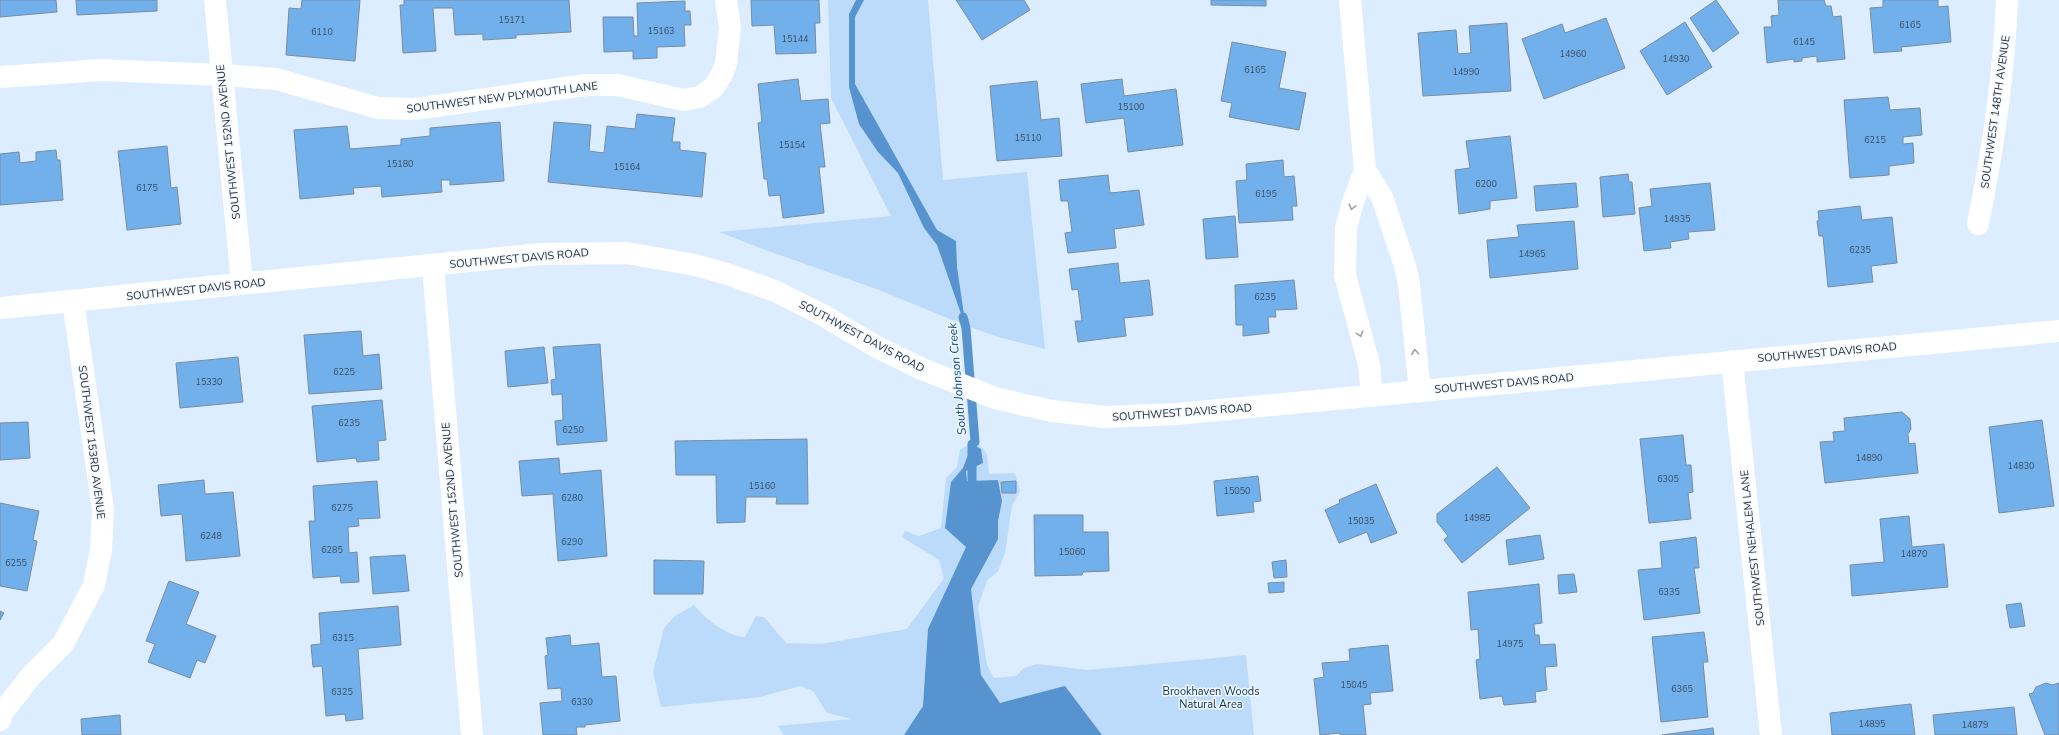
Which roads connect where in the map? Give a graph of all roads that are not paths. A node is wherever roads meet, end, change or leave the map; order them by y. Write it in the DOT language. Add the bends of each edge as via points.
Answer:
graph roads {
  1 [pos="215,0"];
  2 [pos="726,0"];
  3 [pos="1350,0"];
  4 [pos="2007,0"];
  5 [pos="222,74"];
  6 [pos="0,77"];
  7 [pos="1365,170"];
  8 [pos="1978,224"];
  9 [pos="433,266"];
  10 [pos="242,284"];
  11 [pos="73,301"];
  12 [pos="0,308"];
  13 [pos="2059,331"];
  14 [pos="1732,361"];
  15 [pos="1420,391"];
  16 [pos="1372,395"];
  17 [pos="0,720"];
  18 [pos="472,735"];
  19 [pos="1771,735"];
  1 -- 5 [label="street, SOUTHWEST 152ND AVENUE"];
  2 -- 5 [label="street, SOUTHWEST NEW PLYMOUTH LANE" via="730,28 726,64 721,76 713,88 700,97 684,100 617,85 586,85 415,109 378,108 276,79"];
  3 -- 7 [label="street"];
  4 -- 8 [label="street, SOUTHWEST 148TH AVENUE" via="2006,47 1991,159"];
  5 -- 6 [label="street, SOUTHWEST NEW PLYMOUTH LANE" via="102,70"];
  5 -- 10 [label="street, SOUTHWEST 152ND AVENUE"];
  15 -- 7 [label="street, one-way" via="1405,266 1382,197"];
  7 -- 16 [label="street, one-way" via="1346,228 1345,275 1369,364"];
  9 -- 10 [label="street, SOUTHWEST DAVIS ROAD"];
  9 -- 16 [label="street, SOUTHWEST DAVIS ROAD" via="540,254 593,252 627,253 695,265 775,292 922,369 995,398 1052,411 1105,417 1177,414"];
  9 -- 18 [label="street, SOUTHWEST 152ND AVENUE"];
  10 -- 11 [label="street, SOUTHWEST DAVIS ROAD"];
  11 -- 12 [label="street, SOUTHWEST DAVIS ROAD"];
  11 -- 17 [label="street, SOUTHWEST 153RD AVENUE" via="103,510 101,550 94,585 63,644 30,677"];
  13 -- 14 [label="street, SOUTHWEST DAVIS ROAD"];
  14 -- 15 [label="street, SOUTHWEST DAVIS ROAD"];
  14 -- 19 [label="street, SOUTHWEST NEHALEM LANE"];
  15 -- 16 [label="street, SOUTHWEST DAVIS ROAD"];
}
